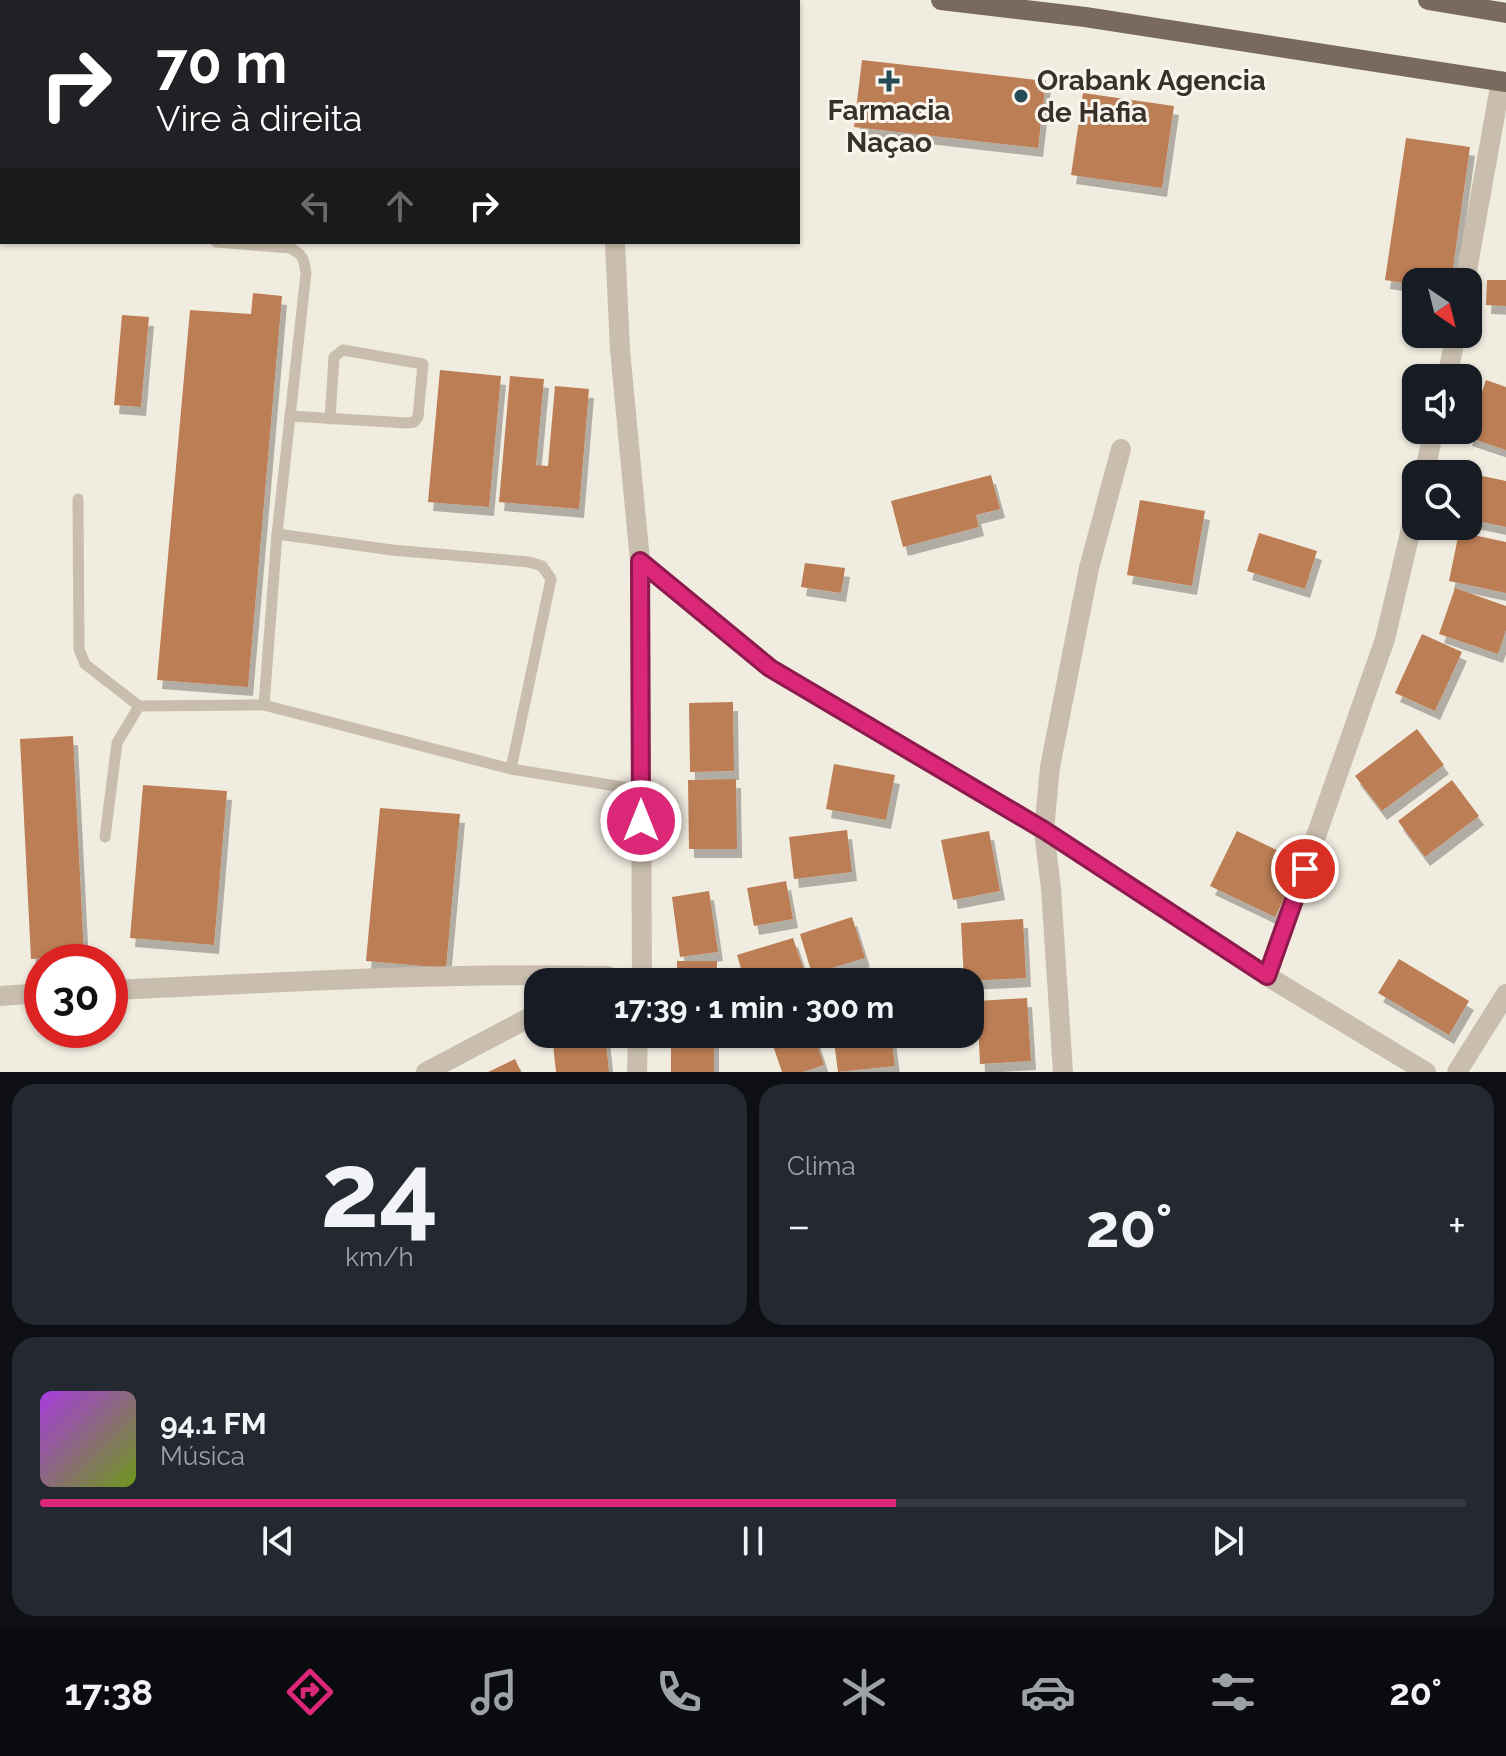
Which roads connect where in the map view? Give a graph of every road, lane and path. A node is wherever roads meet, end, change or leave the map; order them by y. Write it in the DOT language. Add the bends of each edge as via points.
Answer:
graph roads {
  1 [pos="941,0"];
  2 [pos="1428,0"];
  3 [pos="1506,13"];
  4 [pos="1503,81"];
  5 [pos="241,244"];
  6 [pos="615,244"];
  7 [pos="1468,268"];
  8 [pos="290,416"];
  9 [pos="330,419"];
  10 [pos="1121,449"];
  11 [pos="78,499"];
  12 [pos="277,534"];
  13 [pos="1408,540"];
  14 [pos="640,561"];
  15 [pos="264,705"];
  16 [pos="139,706"];
  17 [pos="511,769"];
  18 [pos="641,790"];
  19 [pos="1044,830"];
  20 [pos="105,837"];
  21 [pos="642,968"];
  22 [pos="524,974"];
  23 [pos="1267,976"];
  24 [pos="128,989"];
  25 [pos="24,994"];
  26 [pos="1506,994"];
  27 [pos="0,996"];
  28 [pos="524,1020"];
  29 [pos="638,1048"];
  30 [pos="426,1072"];
  31 [pos="637,1072"];
  32 [pos="1063,1072"];
  33 [pos="1426,1072"];
  34 [pos="1457,1072"];
  1 -- 4 [label="main road"];
  2 -- 3 [label="main road"];
  4 -- 7 [label="street"];
  5 -- 8 [label="lane" via="290,248 304,259"];
  6 -- 14 [label="street"];
  8 -- 9 [label="lane"];
  8 -- 12 [label="lane"];
  9 -- 9 [label="lane" via="338,352 423,364 414,422"];
  10 -- 19 [label="street" via="1089,568 1050,767"];
  11 -- 16 [label="lane" via="79,649 85,664"];
  12 -- 15 [label="lane"];
  12 -- 17 [label="lane" via="542,566 551,579"];
  13 -- 23 [label="street" via="1385,639"];
  14 -- 18 [label="street"];
  14 -- 19 [label="street" via="770,668"];
  15 -- 16 [label="lane"];
  15 -- 17 [label="lane"];
  16 -- 20 [label="lane" via="117,743"];
  17 -- 18 [label="lane"];
  18 -- 21 [label="street"];
  19 -- 23 [label="street"];
  19 -- 32 [label="street"];
  22 -- 24 [label="street"];
  23 -- 33 [label="street"];
  25 -- 27 [label="street"];
  26 -- 34 [label="street"];
  28 -- 30 [label="street"];
  29 -- 31 [label="street"];
}
